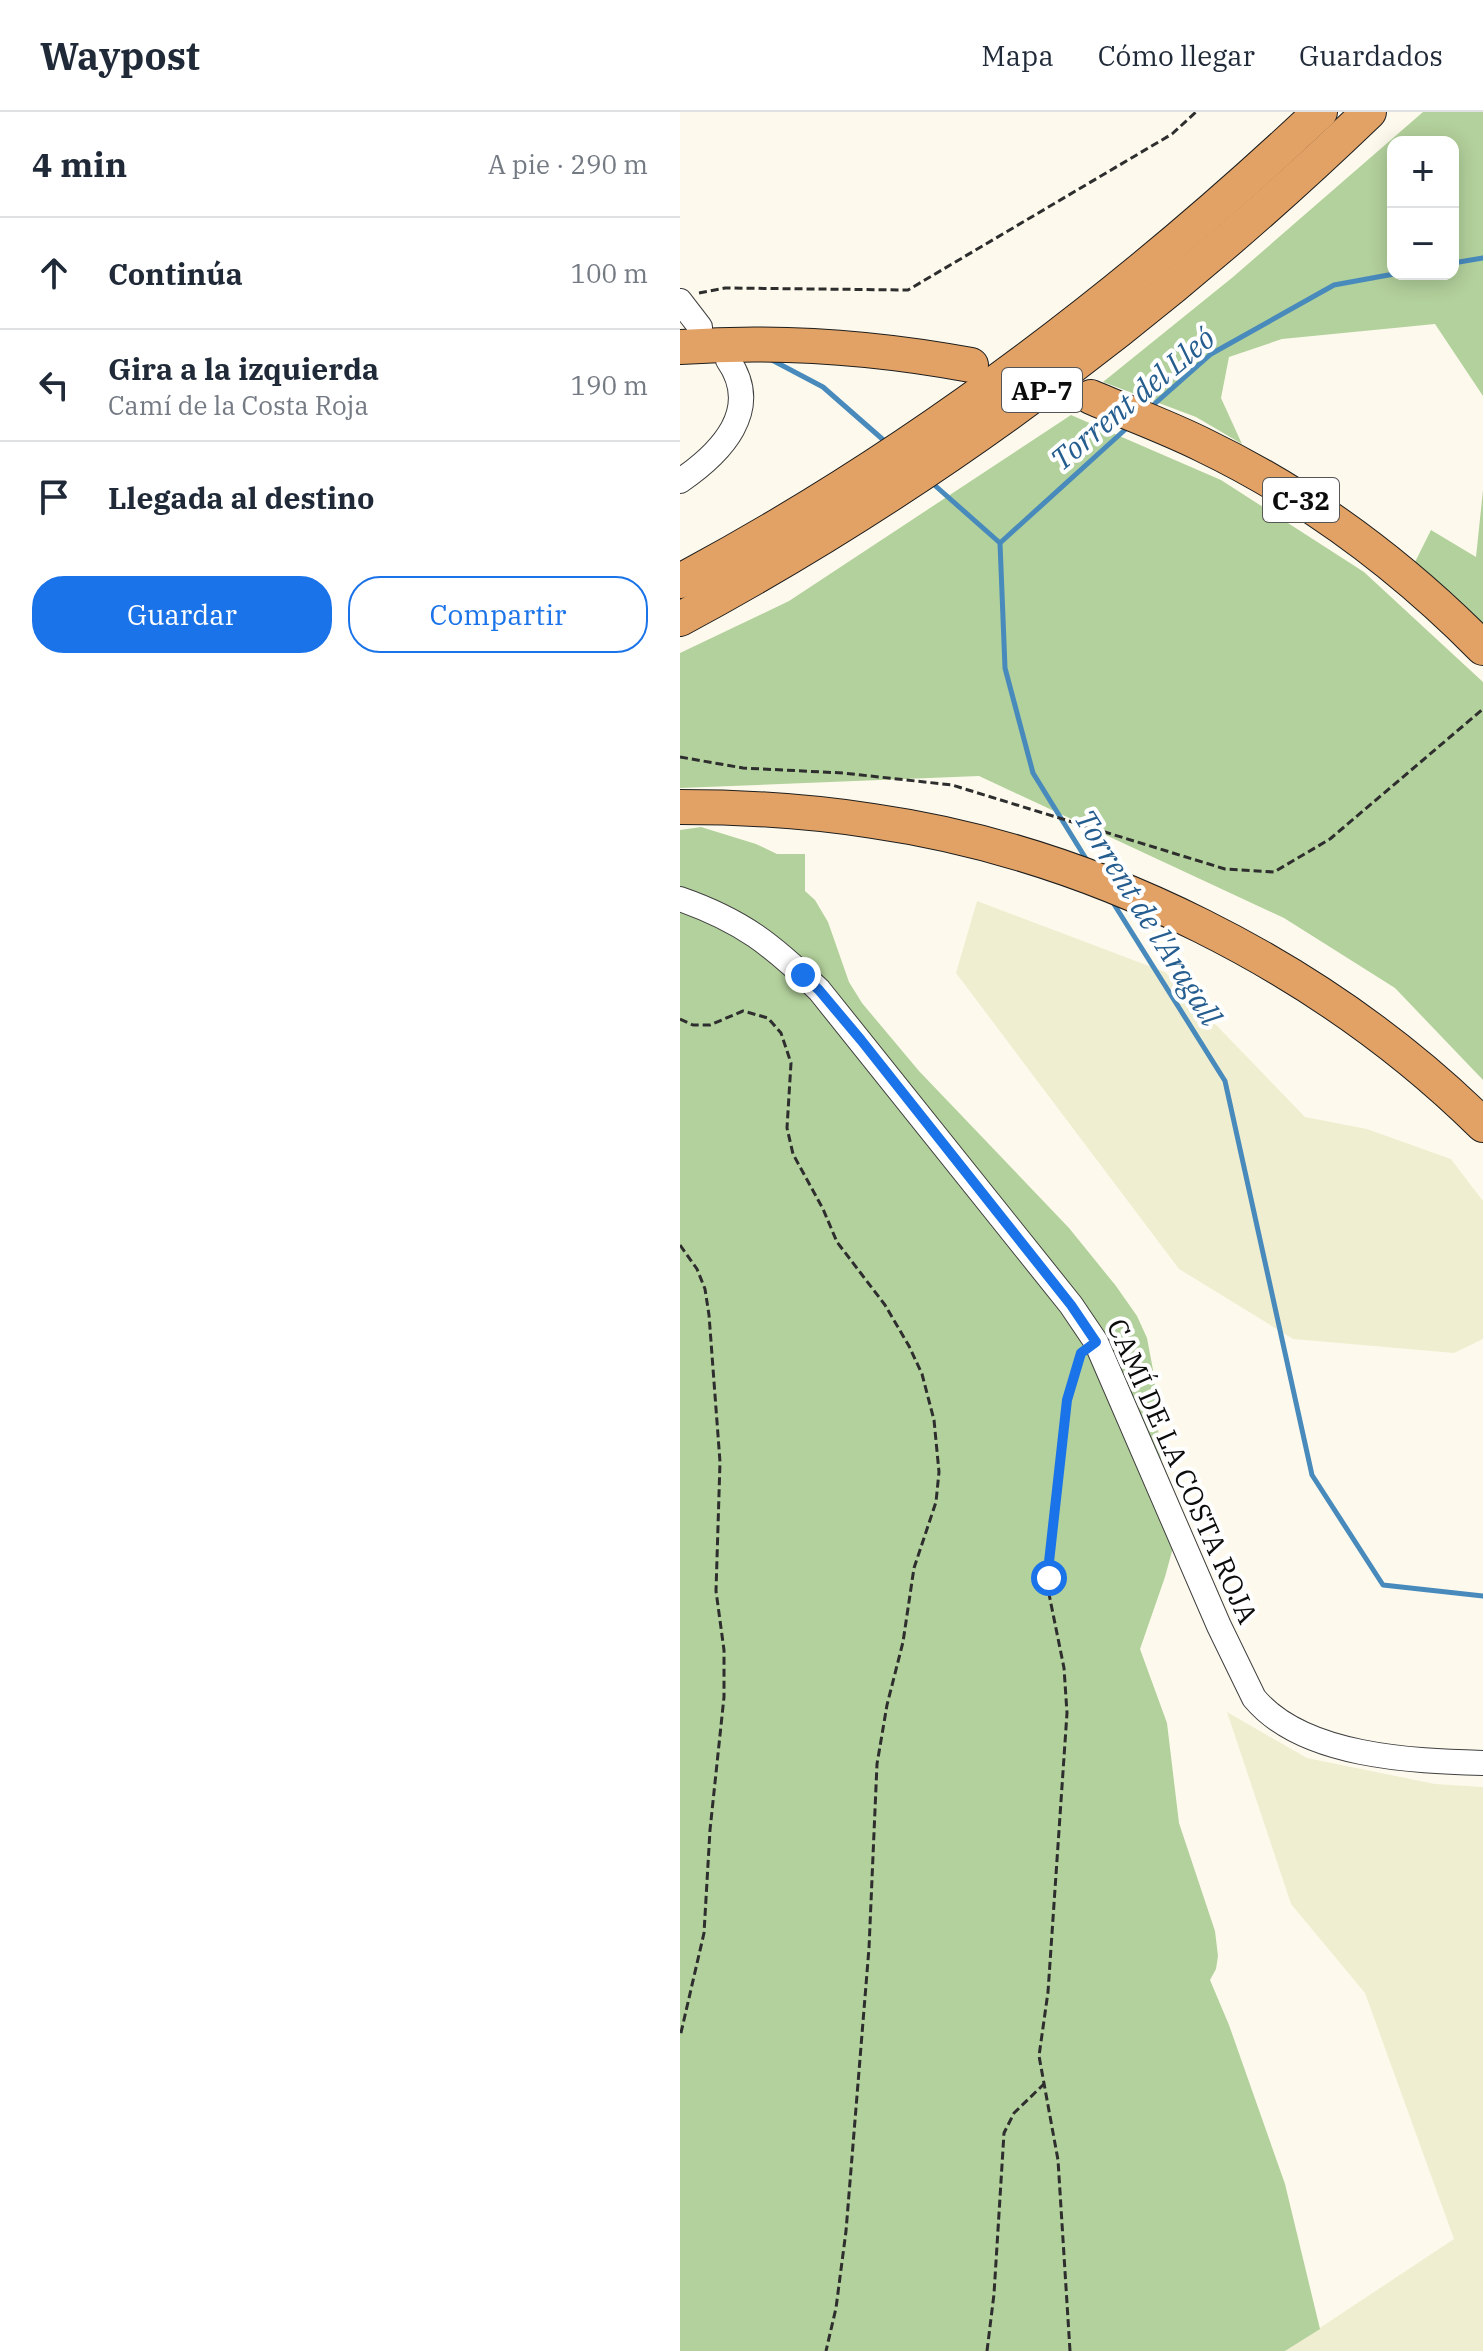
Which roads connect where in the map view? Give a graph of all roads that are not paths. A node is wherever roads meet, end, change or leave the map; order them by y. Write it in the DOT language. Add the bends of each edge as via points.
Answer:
graph roads {
  1 [pos="1320,112"];
  2 [pos="1369,112"];
  3 [pos="687,298"];
  4 [pos="690,337"];
  5 [pos="728,360"];
  6 [pos="971,365"];
  7 [pos="1091,397"];
  8 [pos="680,481"];
  9 [pos="680,581"];
  10 [pos="680,619"];
  11 [pos="1483,648"];
  12 [pos="680,807"];
  13 [pos="680,899"];
  14 [pos="1483,1125"];
  15 [pos="1483,1763"];
  1 -- 9 [label="highway, AP-7" via="1149,265 1030,358 837,489"];
  2 -- 10 [label="highway, AP-7" via="1199,267 1037,393 848,522"];
  3 -- 4 [label="street"];
  4 -- 6 [label="highway" via="836,346"];
  5 -- 8 [label="street" via="742,395 735,424 707,460"];
  7 -- 11 [label="highway, C-32" via="1204,445 1315,509 1387,561"];
  12 -- 14 [label="highway" via="876,821 988,846 1082,875 1199,926 1311,989 1404,1056"];
  13 -- 15 [label="street, CAMÍ DE LA COSTA ROJA" via="740,924 819,990 1071,1305 1096,1342 1219,1626 1263,1708 1291,1728 1341,1747"];
}
